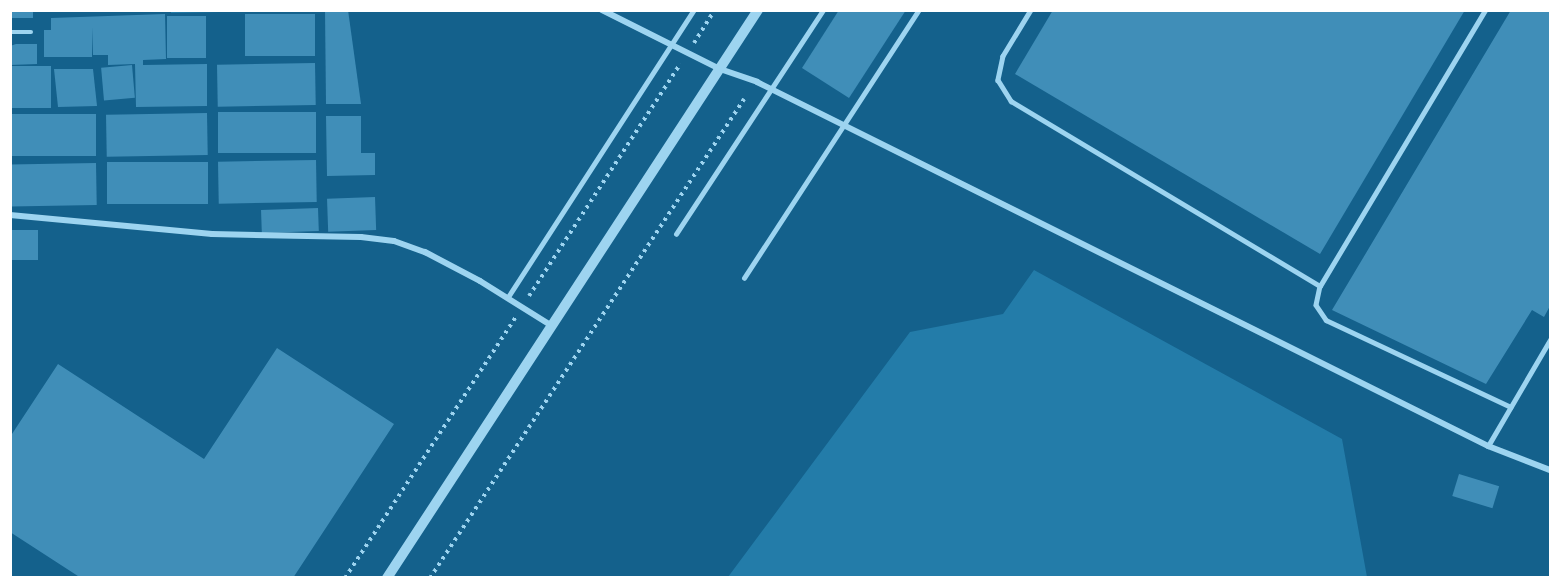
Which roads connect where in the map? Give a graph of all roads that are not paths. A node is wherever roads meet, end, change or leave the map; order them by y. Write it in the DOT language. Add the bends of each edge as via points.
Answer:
graph roads {
  1 [pos="602,10"];
  2 [pos="694,10"];
  3 [pos="758,10"];
  4 [pos="823,10"];
  5 [pos="919,10"];
  6 [pos="1031,10"];
  7 [pos="1485,10"];
  8 [pos="10,32"];
  9 [pos="31,32"];
  10 [pos="672,45"];
  11 [pos="720,69"];
  12 [pos="10,214"];
  13 [pos="676,234"];
  14 [pos="744,278"];
  15 [pos="1320,286"];
  16 [pos="508,297"];
  17 [pos="552,326"];
  18 [pos="1551,340"];
  19 [pos="1511,407"];
  20 [pos="1488,446"];
  21 [pos="1551,470"];
  22 [pos="387,578"];
  1 -- 10 [label="street"];
  2 -- 10 [label="lane"];
  3 -- 11 [label="street"];
  4 -- 13 [label="lane"];
  5 -- 14 [label="lane"];
  6 -- 15 [label="lane" via="1003,56 998,80 1011,101"];
  7 -- 15 [label="lane"];
  8 -- 9 [label="lane"];
  10 -- 11 [label="street"];
  10 -- 16 [label="lane"];
  11 -- 17 [label="street"];
  11 -- 20 [label="street" via="757,82"];
  12 -- 16 [label="street" via="220,235 394,241 425,252"];
  15 -- 19 [label="lane" via="1316,305 1326,320"];
  16 -- 17 [label="street"];
  17 -- 22 [label="street"];
  18 -- 19 [label="lane"];
  19 -- 20 [label="lane"];
  20 -- 21 [label="street"];
}
